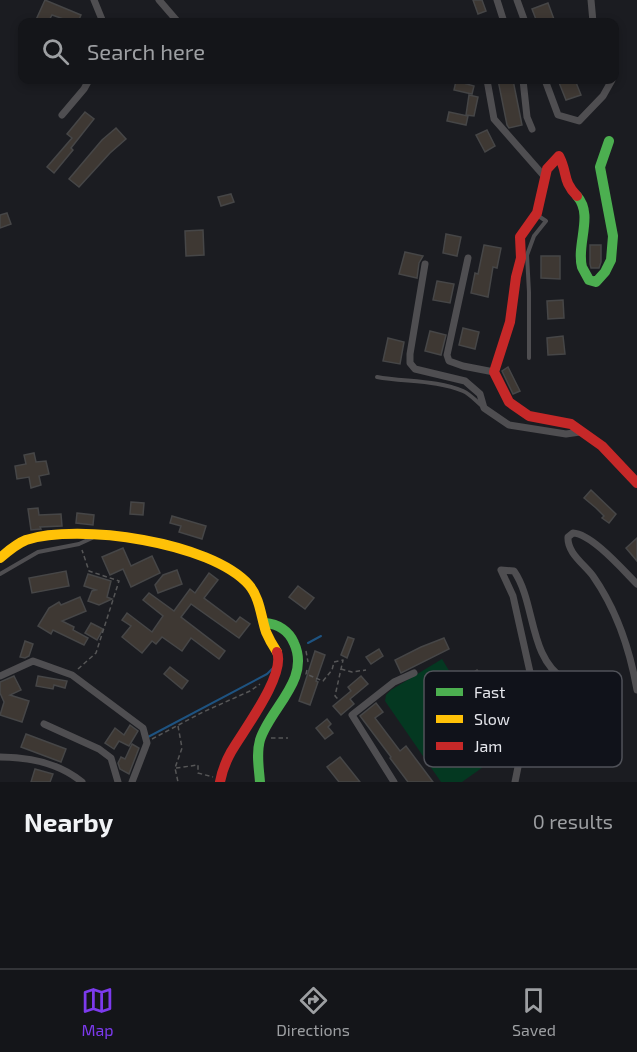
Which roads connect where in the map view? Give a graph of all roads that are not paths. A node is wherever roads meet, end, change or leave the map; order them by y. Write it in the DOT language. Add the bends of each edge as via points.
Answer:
graph roads {
  1 [pos="94,0"];
  2 [pos="159,0"];
  3 [pos="497,0"];
  4 [pos="517,0"];
  5 [pos="591,0"];
  6 [pos="101,18"];
  7 [pos="175,18"];
  8 [pos="503,18"];
  9 [pos="524,18"];
  10 [pos="593,18"];
  11 [pos="87,84"];
  12 [pos="489,84"];
  13 [pos="524,84"];
  14 [pos="546,84"];
  15 [pos="610,84"];
  16 [pos="62,115"];
  17 [pos="532,129"];
  18 [pos="609,141"];
  19 [pos="544,176"];
  20 [pos="537,215"];
  21 [pos="468,258"];
  22 [pos="425,264"];
  23 [pos="529,358"];
  24 [pos="495,372"];
  25 [pos="377,377"];
  26 [pos="484,408"];
  27 [pos="580,432"];
  28 [pos="637,483"];
  29 [pos="98,536"];
  30 [pos="0,558"];
  31 [pos="0,574"];
  32 [pos="637,584"];
  33 [pos="265,623"];
  34 [pos="530,671"];
  35 [pos="554,671"];
  36 [pos="414,673"];
  37 [pos="0,676"];
  38 [pos="637,690"];
  39 [pos="44,724"];
  40 [pos="0,757"];
  41 [pos="518,767"];
  42 [pos="220,781"];
  43 [pos="82,782"];
  44 [pos="118,782"];
  45 [pos="132,782"];
  46 [pos="260,782"];
  47 [pos="394,782"];
  48 [pos="515,782"];
  1 -- 6 [label="street"];
  2 -- 7 [label="street"];
  3 -- 8 [label="street"];
  4 -- 9 [label="street"];
  5 -- 10 [label="street"];
  11 -- 16 [label="street"];
  12 -- 19 [label="street" via="494,119"];
  13 -- 17 [label="street"];
  14 -- 15 [label="street" via="558,115 579,121"];
  18 -- 19 [label="street" via="600,167 613,236 611,260 596,282 589,280 582,266 583,203 567,186 558,156 549,163"];
  19 -- 20 [label="street"];
  20 -- 23 [label="lane" via="546,221 534,236 527,255"];
  20 -- 24 [label="street" via="520,237 521,258 510,322"];
  21 -- 24 [label="street" via="447,355 455,364"];
  22 -- 26 [label="street" via="410,363 415,369 465,381 480,394"];
  24 -- 27 [label="street" via="509,402 529,416 571,424"];
  25 -- 26 [label="lane" via="464,391"];
  26 -- 27 [label="street" via="509,425 566,434"];
  27 -- 28 [label="street" via="602,446"];
  29 -- 30 [label="street" via="29,539"];
  29 -- 31 [label="lane" via="80,544 38,552"];
  29 -- 33 [label="street" via="159,542 205,556 249,584"];
  32 -- 38 [label="street" via="579,534 568,537 571,550 592,576 615,616"];
  33 -- 42 [label="street" via="279,658 278,667"];
  33 -- 46 [label="street" via="274,623 288,633 295,642 298,664 292,683 261,738"];
  34 -- 35 [label="street" via="513,596 501,570 514,571 519,579 544,656"];
  36 -- 47 [label="street" via="394,682 352,715"];
  37 -- 45 [label="street" via="33,661 72,675 143,728 147,743"];
  39 -- 44 [label="street" via="111,758"];
  40 -- 43 [label="street" via="43,762"];
  41 -- 48 [label="street"];
}
